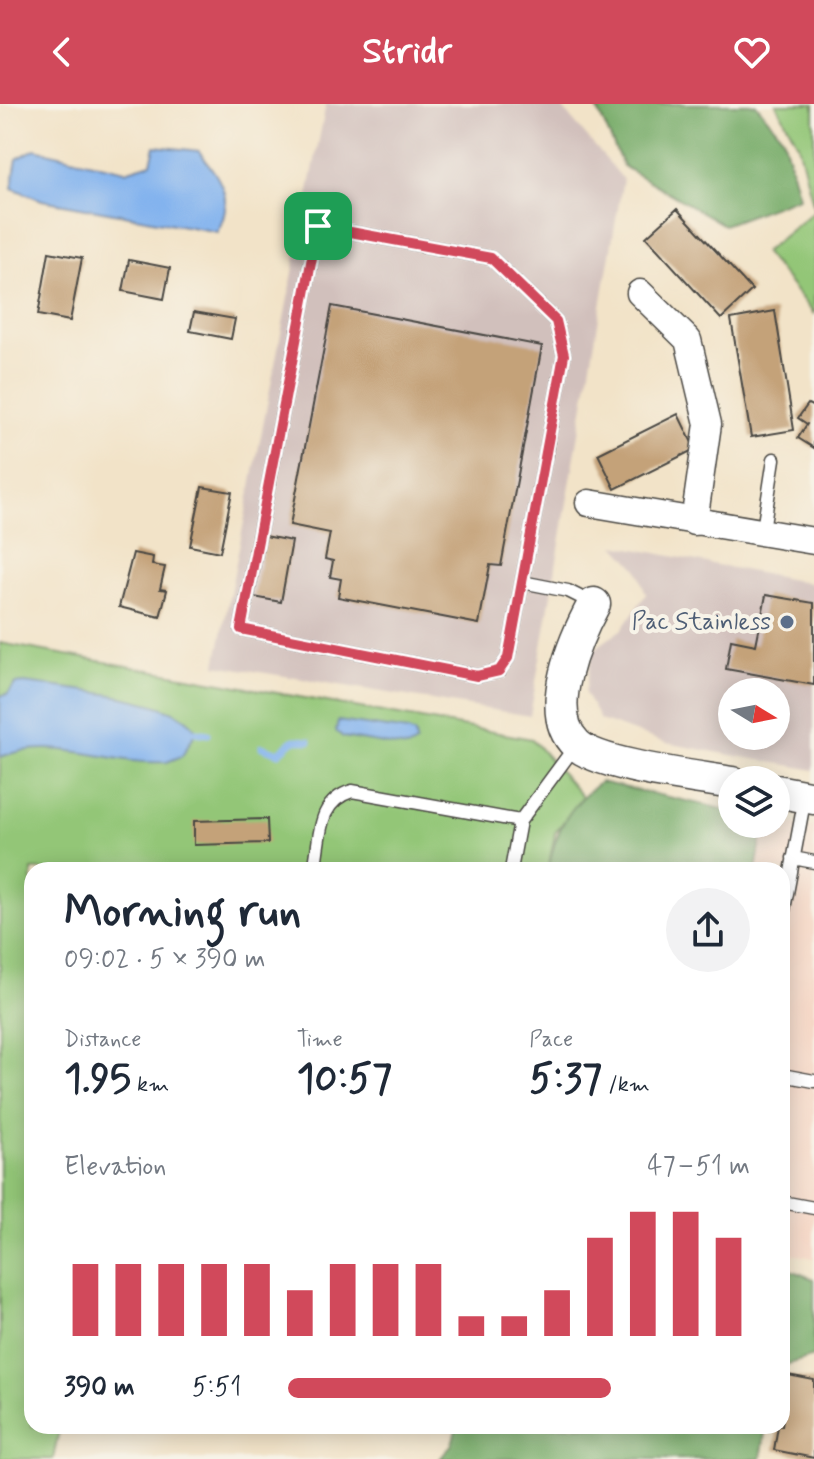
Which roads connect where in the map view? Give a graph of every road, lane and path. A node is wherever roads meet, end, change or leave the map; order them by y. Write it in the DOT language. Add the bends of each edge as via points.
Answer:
graph roads {
  1 [pos="640,293"];
  2 [pos="774,459"];
  3 [pos="589,503"];
  4 [pos="694,522"];
  5 [pos="763,530"];
  6 [pos="814,541"];
  7 [pos="522,582"];
  8 [pos="594,604"];
  9 [pos="576,745"];
  10 [pos="718,780"];
  11 [pos="798,795"];
  12 [pos="520,821"];
  13 [pos="793,858"];
  14 [pos="315,862"];
  15 [pos="512,862"];
  16 [pos="814,862"];
  17 [pos="790,875"];
  18 [pos="790,1076"];
  19 [pos="814,1081"];
  20 [pos="790,1204"];
  21 [pos="814,1208"];
  1 -- 4 [label="street" via="688,340 708,424"];
  2 -- 5 [label="lane"];
  3 -- 4 [label="street"];
  4 -- 5 [label="street"];
  5 -- 6 [label="street"];
  7 -- 7 [label="lane" via="508,658 499,671 487,675 241,629 318,226 491,258 556,321 564,355"];
  7 -- 8 [label="lane" via="568,591"];
  8 -- 9 [label="street" via="576,638 564,681 566,728"];
  9 -- 10 [label="street" via="601,759"];
  9 -- 12 [label="lane"];
  11 -- 13 [label="lane"];
  12 -- 14 [label="lane" via="352,791 326,805"];
  12 -- 15 [label="lane"];
  13 -- 16 [label="lane"];
  13 -- 17 [label="lane"];
  18 -- 19 [label="lane"];
  20 -- 21 [label="lane"];
}
